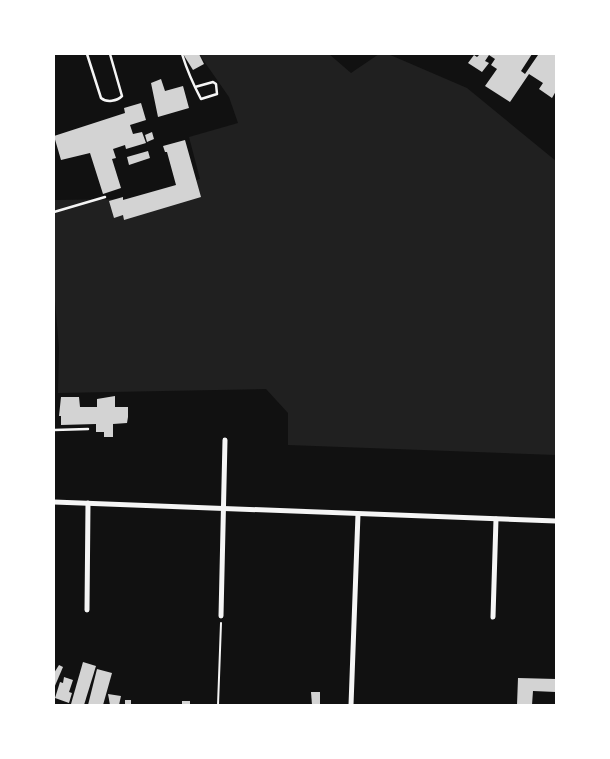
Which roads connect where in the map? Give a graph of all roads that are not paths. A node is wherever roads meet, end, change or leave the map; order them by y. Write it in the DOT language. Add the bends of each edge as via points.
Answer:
graph roads {
  1 [pos="87,54"];
  2 [pos="110,54"];
  3 [pos="182,54"];
  4 [pos="195,87"];
  5 [pos="105,197"];
  6 [pos="54,212"];
  7 [pos="88,429"];
  8 [pos="54,430"];
  9 [pos="225,440"];
  10 [pos="54,502"];
  11 [pos="88,503"];
  12 [pos="224,508"];
  13 [pos="358,514"];
  14 [pos="496,519"];
  15 [pos="556,521"];
  16 [pos="87,610"];
  17 [pos="221,616"];
  18 [pos="493,617"];
  19 [pos="350,705"];
  1 -- 2 [label="lane" via="101,98 108,101 122,96"];
  3 -- 4 [label="lane"];
  4 -- 4 [label="lane" via="201,99 219,91 213,82"];
  5 -- 6 [label="lane"];
  7 -- 8 [label="lane"];
  9 -- 12 [label="street"];
  10 -- 11 [label="street"];
  11 -- 12 [label="street"];
  11 -- 16 [label="street"];
  12 -- 13 [label="street"];
  12 -- 17 [label="street"];
  13 -- 14 [label="street"];
  13 -- 19 [label="street"];
  14 -- 15 [label="street"];
  14 -- 18 [label="street"];
}
